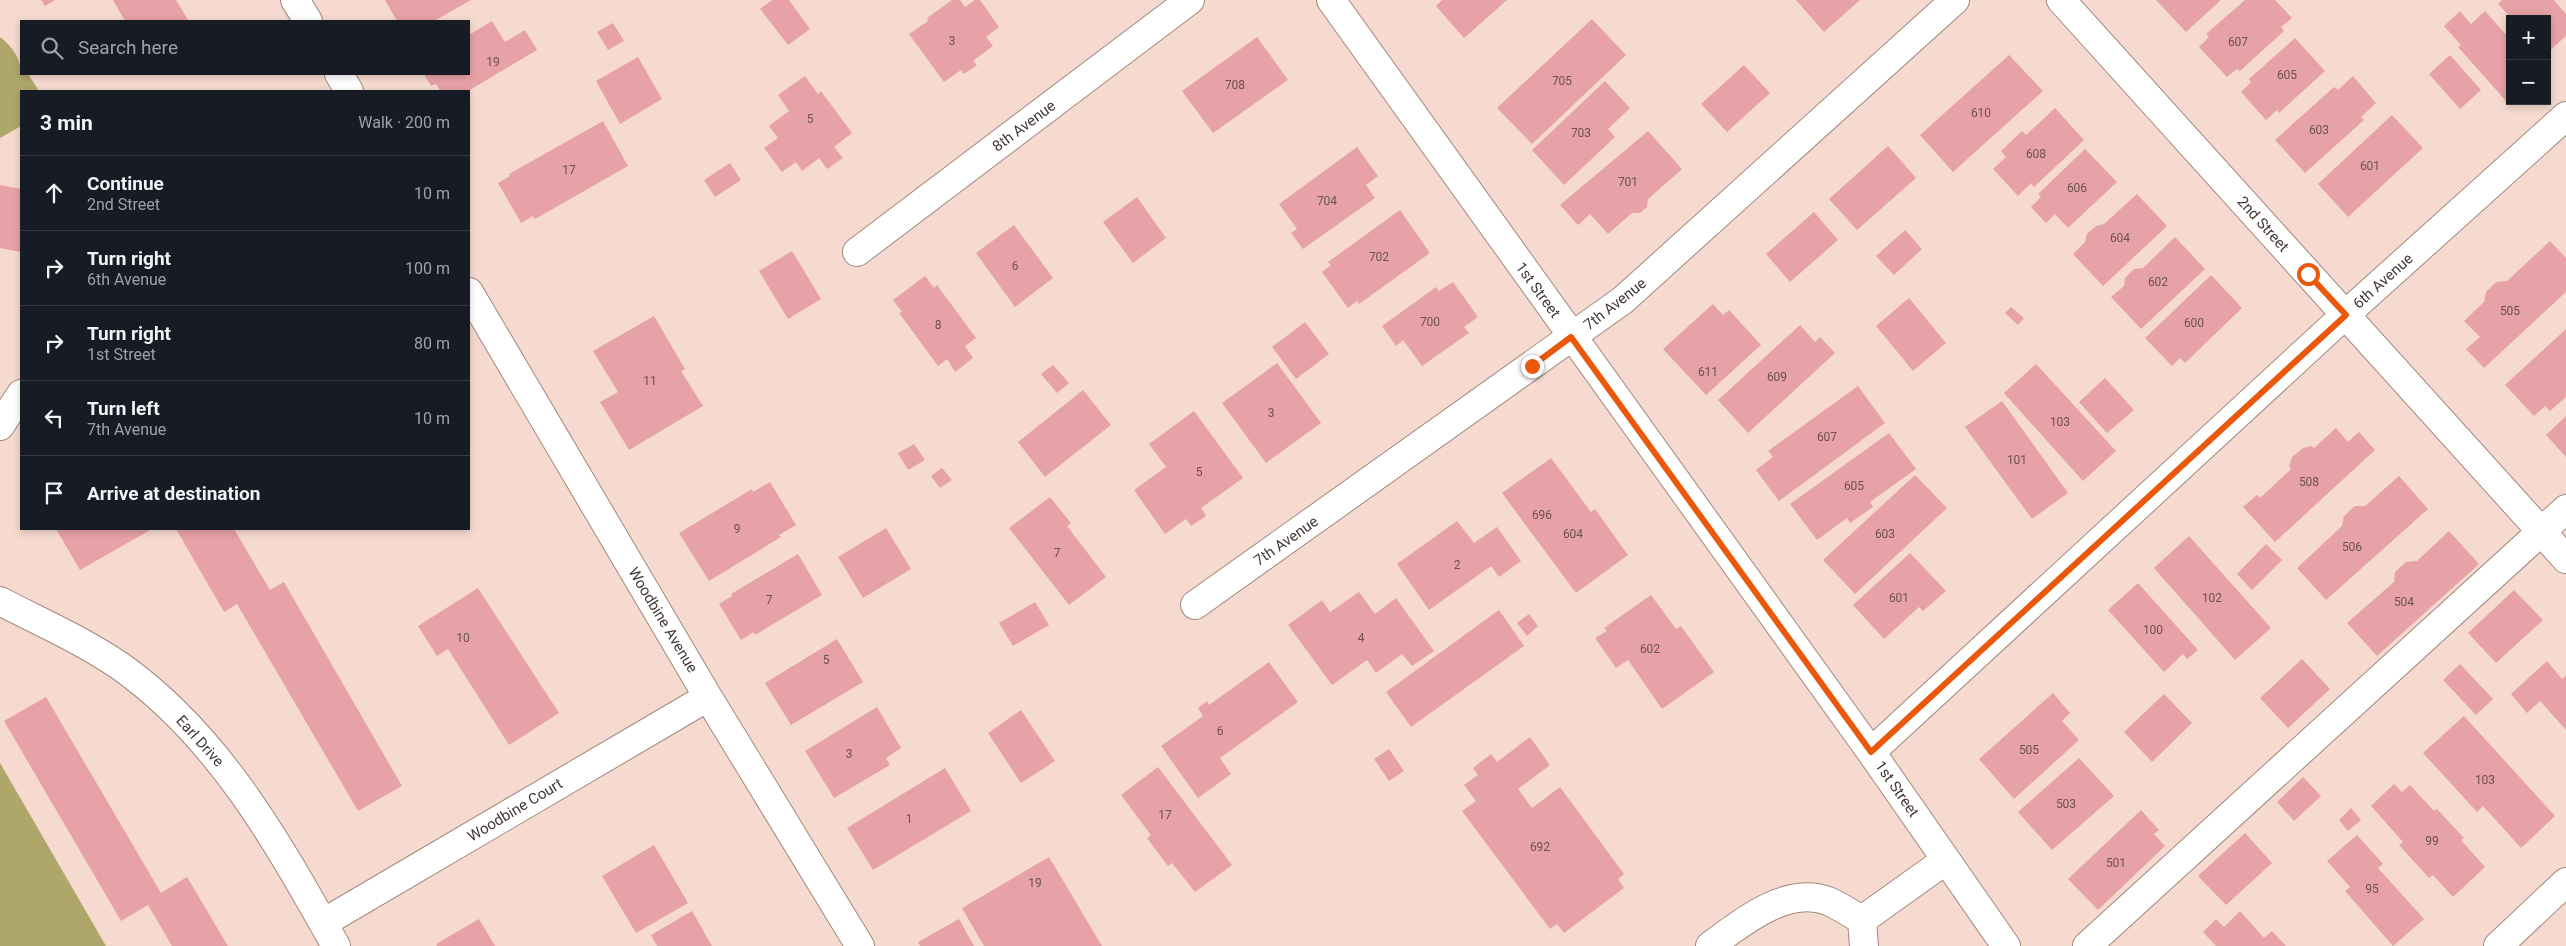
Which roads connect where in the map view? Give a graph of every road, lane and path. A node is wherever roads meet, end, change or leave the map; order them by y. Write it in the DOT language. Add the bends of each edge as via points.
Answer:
graph roads {
  1 [pos="295,0"];
  2 [pos="1190,0"];
  3 [pos="1331,0"];
  4 [pos="1955,0"];
  5 [pos="2061,0"];
  6 [pos="307,20"];
  7 [pos="340,75"];
  8 [pos="348,90"];
  9 [pos="2566,116"];
  10 [pos="857,252"];
  11 [pos="470,294"];
  12 [pos="2346,315"];
  13 [pos="1571,337"];
  14 [pos="20,396"];
  15 [pos="0,426"];
  16 [pos="2566,508"];
  17 [pos="2541,532"];
  18 [pos="2566,559"];
  19 [pos="0,601"];
  20 [pos="1195,605"];
  21 [pos="708,697"];
  22 [pos="1871,752"];
  23 [pos="1946,860"];
  24 [pos="2566,882"];
  25 [pos="1863,933"];
  26 [pos="330,935"];
  27 [pos="860,946"];
  28 [pos="1710,946"];
  29 [pos="2006,946"];
  30 [pos="2087,946"];
  31 [pos="2498,946"];
  1 -- 6 [label="street"];
  2 -- 10 [label="street, 8th Avenue"];
  3 -- 13 [label="street, 1st Street"];
  4 -- 13 [label="street, 7th Avenue" via="1632,293"];
  5 -- 12 [label="street, 2nd Street"];
  7 -- 8 [label="street"];
  9 -- 12 [label="street, 6th Avenue"];
  11 -- 21 [label="street, Woodbine Avenue"];
  12 -- 17 [label="street, 2nd Street"];
  12 -- 22 [label="street, 6th Avenue"];
  13 -- 20 [label="street, 7th Avenue"];
  13 -- 22 [label="street, 1st Street"];
  14 -- 15 [label="street"];
  16 -- 17 [label="street"];
  17 -- 18 [label="street, 2nd Street"];
  17 -- 30 [label="street"];
  19 -- 26 [label="street, Earl Drive" via="86,644 149,688 204,741 254,806"];
  21 -- 26 [label="street, Woodbine Court"];
  21 -- 27 [label="street, Woodbine Avenue"];
  22 -- 23 [label="street, 1st Street"];
  23 -- 25 [label="street"];
  23 -- 29 [label="street, 1st Street"];
  24 -- 31 [label="street"];
  25 -- 28 [label="street" via="1827,901 1808,897 1789,900 1737,926"];
}
